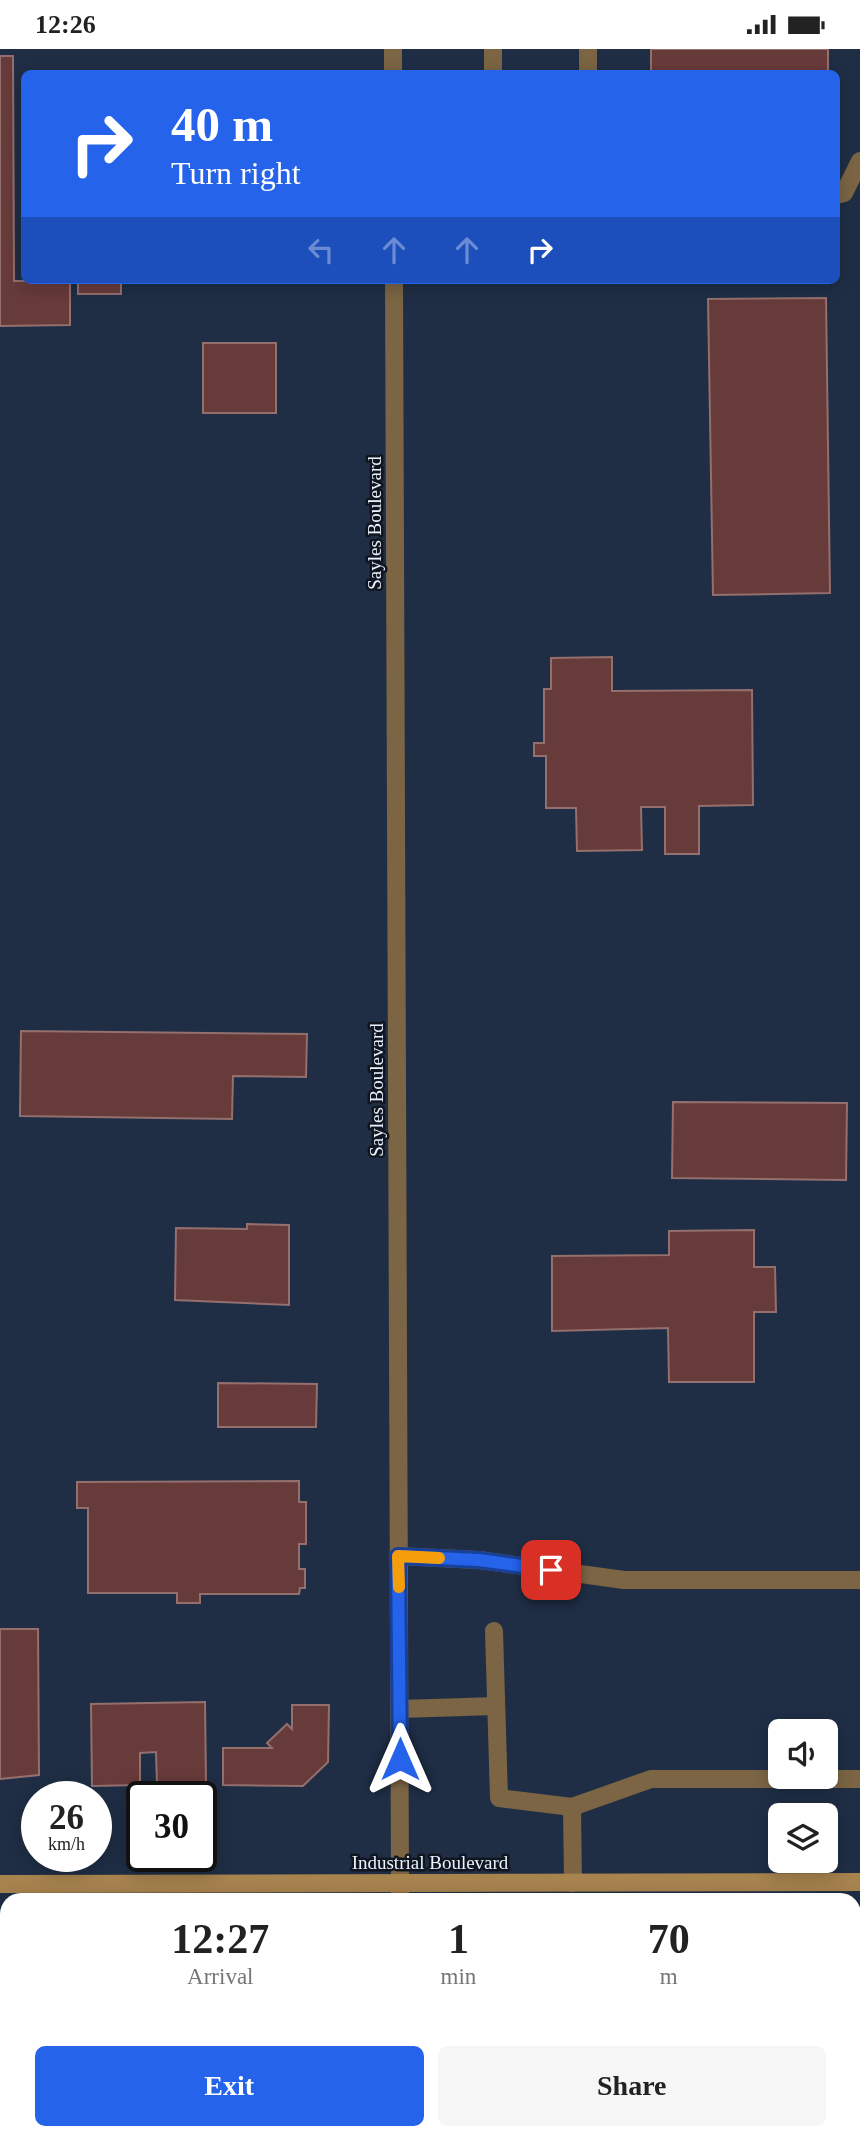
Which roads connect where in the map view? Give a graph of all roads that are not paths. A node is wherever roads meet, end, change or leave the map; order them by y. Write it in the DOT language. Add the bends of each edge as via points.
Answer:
graph roads {
  1 [pos="393,49"];
  2 [pos="493,49"];
  3 [pos="588,49"];
  4 [pos="394,70"];
  5 [pos="493,70"];
  6 [pos="588,70"];
  7 [pos="860,161"];
  8 [pos="840,194"];
  9 [pos="394,284"];
  10 [pos="398,1556"];
  11 [pos="860,1580"];
  12 [pos="494,1631"];
  13 [pos="496,1706"];
  14 [pos="400,1709"];
  15 [pos="860,1780"];
  16 [pos="572,1807"];
  17 [pos="860,1882"];
  18 [pos="573,1883"];
  19 [pos="0,1884"];
  20 [pos="400,1892"];
  1 -- 4 [label="street"];
  2 -- 5 [label="street"];
  3 -- 6 [label="street"];
  7 -- 8 [label="street"];
  9 -- 10 [label="street, Sayles Boulevard"];
  10 -- 11 [label="street" via="479,1560 624,1580"];
  10 -- 14 [label="street, Sayles Boulevard"];
  12 -- 13 [label="street"];
  13 -- 14 [label="street"];
  13 -- 16 [label="street" via="499,1798"];
  14 -- 20 [label="street, Sayles Boulevard"];
  15 -- 16 [label="street" via="651,1780"];
  16 -- 18 [label="street"];
  17 -- 18 [label="main road, Industrial Boulevard"];
  18 -- 20 [label="main road, Industrial Boulevard"];
  19 -- 20 [label="main road, Industrial Boulevard"];
}
